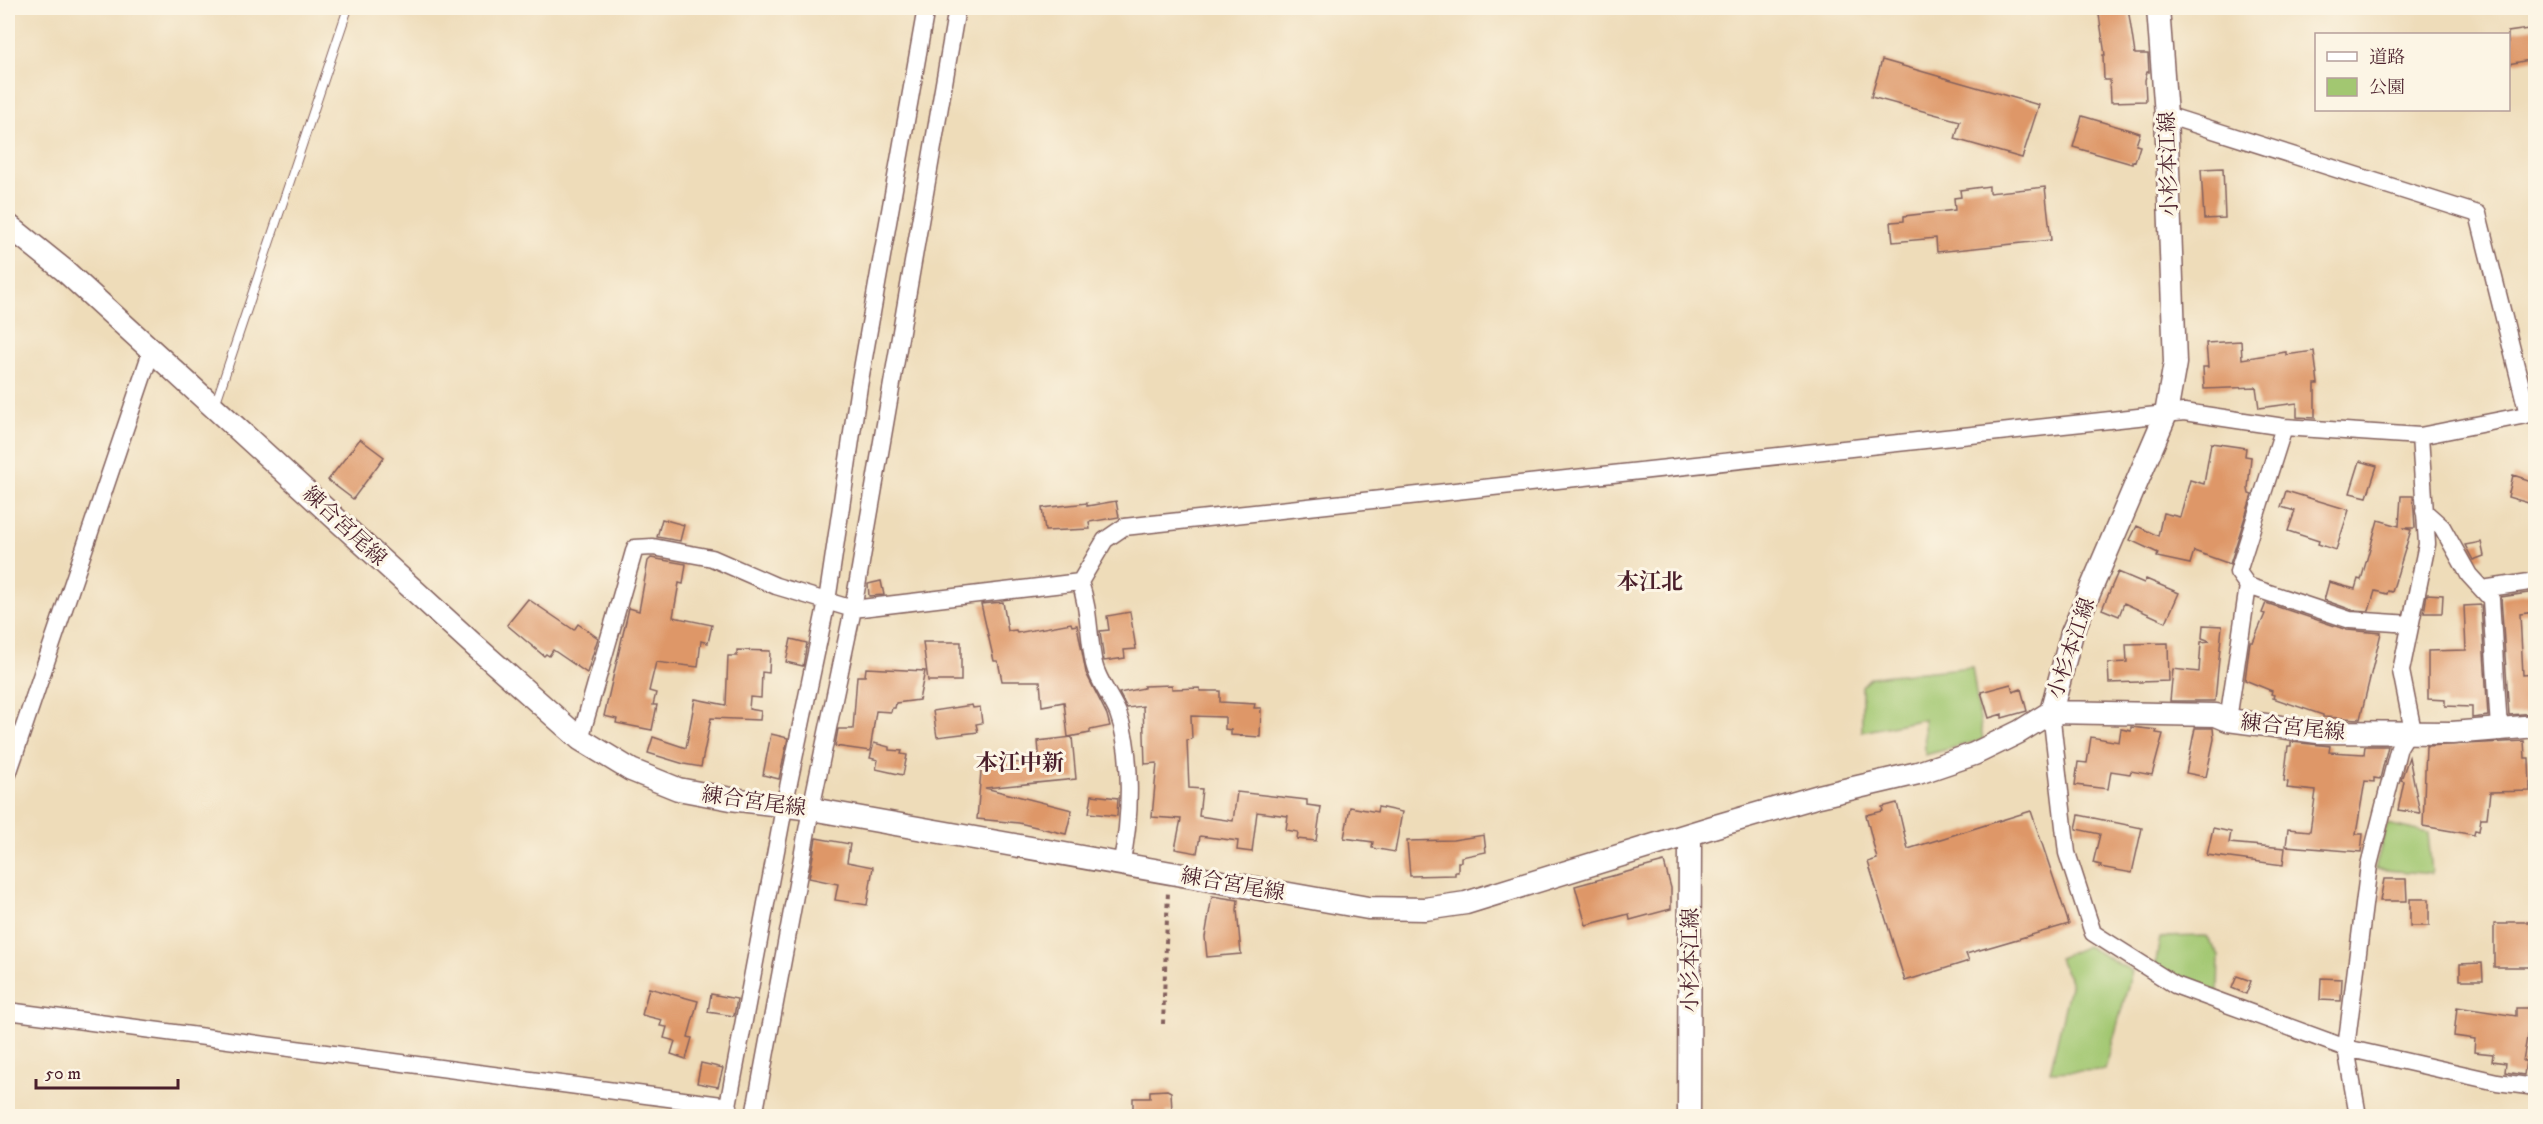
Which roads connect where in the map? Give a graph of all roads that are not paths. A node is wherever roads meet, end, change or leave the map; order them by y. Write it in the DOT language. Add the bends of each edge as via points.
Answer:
graph roads {
  1 [pos="348,8"];
  2 [pos="926,8"];
  3 [pos="957,8"];
  4 [pos="2158,8"];
  5 [pos="2166,115"];
  6 [pos="8,225"];
  7 [pos="152,349"];
  8 [pos="215,406"];
  9 [pos="2532,413"];
  10 [pos="2166,414"];
  11 [pos="2284,427"];
  12 [pos="2421,436"];
  13 [pos="2424,511"];
  14 [pos="2535,581"];
  15 [pos="1080,582"];
  16 [pos="2248,586"];
  17 [pos="2482,589"];
  18 [pos="826,601"];
  19 [pos="853,609"];
  20 [pos="2411,624"];
  21 [pos="2050,712"];
  22 [pos="2228,720"];
  23 [pos="2535,726"];
  24 [pos="2499,729"];
  25 [pos="2406,733"];
  26 [pos="580,739"];
  27 [pos="8,774"];
  28 [pos="784,806"];
  29 [pos="811,809"];
  30 [pos="1690,834"];
  31 [pos="1121,864"];
  32 [pos="8,1011"];
  33 [pos="2346,1048"];
  34 [pos="2535,1087"];
  35 [pos="727,1111"];
  36 [pos="753,1116"];
  37 [pos="1689,1116"];
  38 [pos="2358,1116"];
  1 -- 8 [label="lane"];
  2 -- 18 [label="street" via="859,386"];
  3 -- 19 [label="street"];
  4 -- 5 [label="main road, 小杉本江線"];
  5 -- 9 [label="street" via="2478,214"];
  5 -- 10 [label="main road, 小杉本江線" via="2175,363"];
  6 -- 7 [label="main road, 練合宮尾線"];
  7 -- 8 [label="main road, 練合宮尾線"];
  7 -- 27 [label="street"];
  8 -- 26 [label="main road, 練合宮尾線"];
  9 -- 12 [label="street"];
  10 -- 11 [label="street" via="2184,412"];
  10 -- 15 [label="street" via="1124,527 1105,540"];
  10 -- 21 [label="main road, 小杉本江線" via="2072,633"];
  11 -- 12 [label="street"];
  11 -- 16 [label="street" via="2238,573"];
  12 -- 13 [label="street"];
  13 -- 17 [label="street" via="2442,527 2469,575"];
  13 -- 20 [label="street" via="2427,544"];
  14 -- 17 [label="street"];
  15 -- 19 [label="street"];
  15 -- 31 [label="street" via="1088,605 1094,665 1118,715 1129,783 1128,825"];
  16 -- 20 [label="street" via="2350,620"];
  16 -- 22 [label="street"];
  17 -- 24 [label="street" via="2491,599 2494,619"];
  18 -- 19 [label="street"];
  18 -- 26 [label="street" via="776,586 712,558 653,547 635,548"];
  18 -- 28 [label="street"];
  19 -- 29 [label="street"];
  20 -- 25 [label="street" via="2401,672 2412,726"];
  21 -- 22 [label="main road, 練合宮尾線" via="2216,716"];
  21 -- 30 [label="main road, 小杉本江線" via="1974,754 1918,773 1819,796"];
  21 -- 33 [label="street" via="2067,853 2093,933 2175,985"];
  22 -- 25 [label="main road, 練合宮尾線" via="2318,732"];
  23 -- 24 [label="main road, 練合宮尾線"];
  24 -- 25 [label="main road, 練合宮尾線"];
  25 -- 33 [label="street" via="2369,865"];
  26 -- 28 [label="main road, 練合宮尾線" via="631,770 678,789"];
  28 -- 29 [label="main road, 練合宮尾線"];
  28 -- 35 [label="street"];
  29 -- 31 [label="main road, 練合宮尾線"];
  29 -- 36 [label="street"];
  30 -- 31 [label="main road, 練合宮尾線" via="1466,903 1425,909 1368,908"];
  30 -- 37 [label="main road, 小杉本江線"];
  32 -- 35 [label="street"];
  33 -- 34 [label="street"];
  33 -- 38 [label="street"];
}
